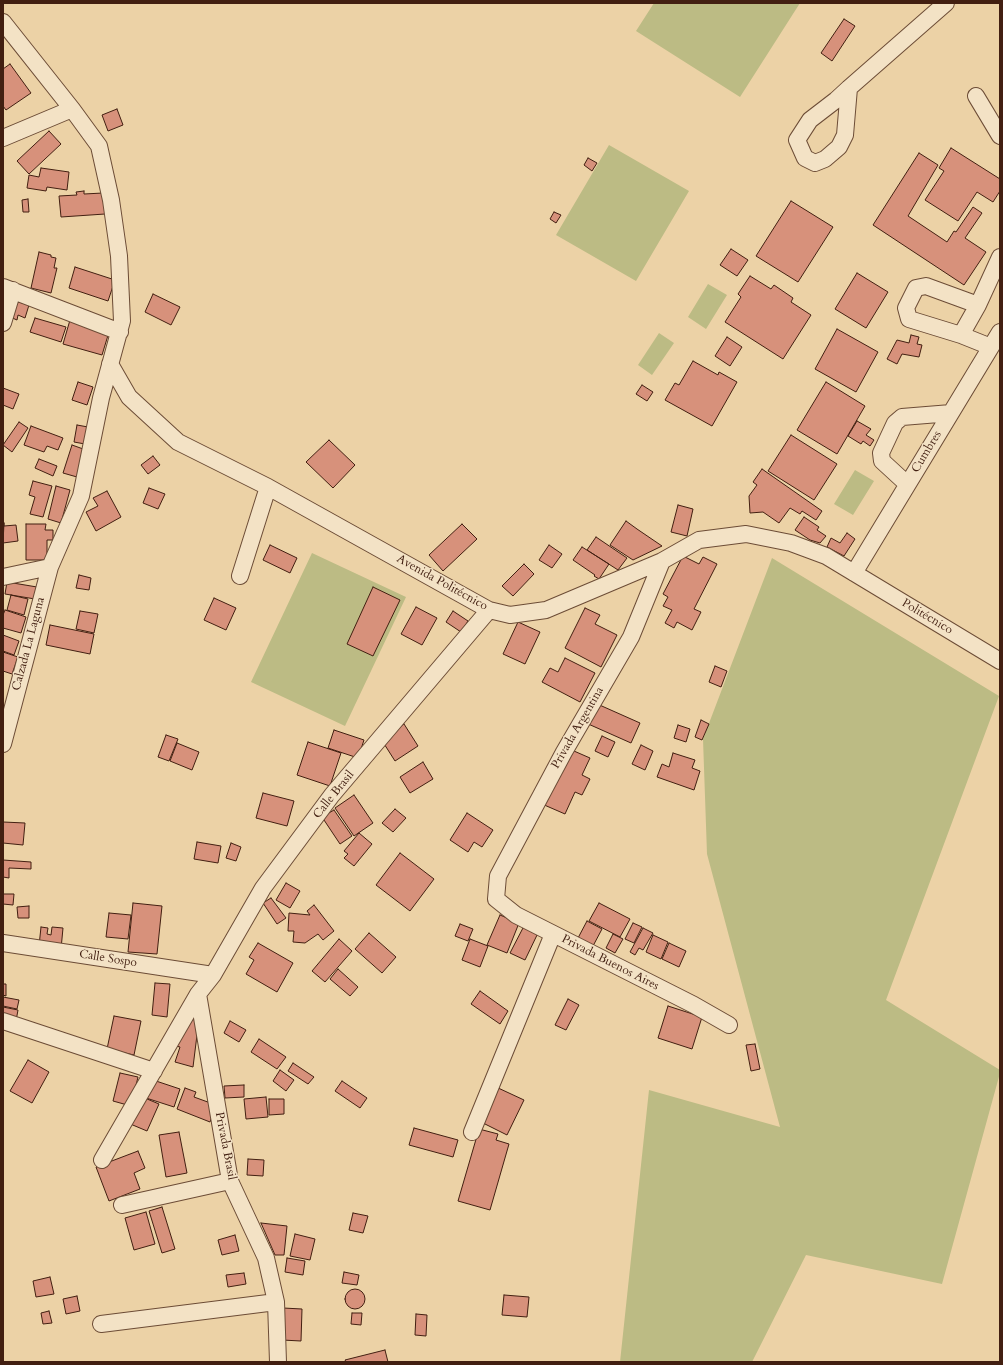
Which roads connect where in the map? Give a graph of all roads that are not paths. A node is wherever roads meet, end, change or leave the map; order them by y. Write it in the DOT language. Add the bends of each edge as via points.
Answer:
graph roads {
  1 [pos="946,3"];
  2 [pos="3,22"];
  3 [pos="849,88"];
  4 [pos="976,96"];
  5 [pos="72,109"];
  6 [pos="1000,136"];
  7 [pos="3,138"];
  8 [pos="1000,257"];
  9 [pos="8,289"];
  10 [pos="978,305"];
  11 [pos="3,323"];
  12 [pos="120,332"];
  13 [pos="1000,332"];
  14 [pos="961,334"];
  15 [pos="991,347"];
  16 [pos="110,364"];
  17 [pos="951,413"];
  18 [pos="907,484"];
  19 [pos="268,487"];
  20 [pos="662,561"];
  21 [pos="50,567"];
  22 [pos="854,573"];
  23 [pos="240,576"];
  24 [pos="3,577"];
  25 [pos="489,610"];
  26 [pos="1000,661"];
  27 [pos="3,744"];
  28 [pos="497,895"];
  29 [pos="553,934"];
  30 [pos="3,943"];
  31 [pos="213,975"];
  32 [pos="198,994"];
  33 [pos="3,1021"];
  34 [pos="729,1026"];
  35 [pos="154,1071"];
  36 [pos="472,1132"];
  37 [pos="102,1160"];
  38 [pos="230,1181"];
  39 [pos="122,1205"];
  40 [pos="276,1302"];
  41 [pos="101,1324"];
  42 [pos="278,1362"];
  1 -- 3 [label="street"];
  2 -- 5 [label="street, Calzada La Laguna"];
  4 -- 6 [label="street"];
  5 -- 7 [label="street"];
  5 -- 12 [label="street, Calzada La Laguna" via="99,146 106,177 119,256 122,321"];
  8 -- 10 [label="street"];
  9 -- 11 [label="street"];
  9 -- 12 [label="street"];
  10 -- 14 [label="street"];
  10 -- 14 [label="street" via="926,286 916,288 906,308 908,319"];
  12 -- 16 [label="street, Calzada La Laguna"];
  13 -- 15 [label="street, Cumbres"];
  14 -- 15 [label="street"];
  15 -- 17 [label="street, Cumbres"];
  16 -- 19 [label="street, Avenida Politécnico" via="130,397 178,442"];
  16 -- 21 [label="street, Calzada La Laguna" via="81,496"];
  17 -- 18 [label="street, Cumbres"];
  17 -- 18 [label="street" via="902,417 895,423 881,453 882,461"];
  18 -- 22 [label="street, Cumbres"];
  19 -- 23 [label="street"];
  19 -- 25 [label="street, Avenida Politécnico"];
  20 -- 22 [label="street, Avenida Politécnico" via="699,540 746,534 791,543 826,556"];
  20 -- 25 [label="street, Avenida Politécnico" via="546,610 510,615"];
  20 -- 28 [label="street, Privada Argentina" via="631,637 564,752 498,876"];
  21 -- 24 [label="street"];
  21 -- 27 [label="street, Calzada La Laguna"];
  22 -- 26 [label="street, Politécnico"];
  25 -- 31 [label="street, Calle Brasil" via="332,795 263,888"];
  28 -- 29 [label="street, Privada Buenos Aires" via="496,899 516,915"];
  29 -- 34 [label="street, Privada Buenos Aires" via="694,1005"];
  29 -- 36 [label="street"];
  30 -- 31 [label="street, Calle Sospo"];
  31 -- 32 [label="street, Calle Brasil"];
  32 -- 35 [label="street, Calle Brasil"];
  32 -- 38 [label="street, Privada Brasil"];
  33 -- 35 [label="street"];
  35 -- 37 [label="street, Calle Brasil"];
  38 -- 39 [label="street"];
  38 -- 40 [label="street, Privada Brasil" via="266,1258"];
  40 -- 41 [label="street"];
  40 -- 42 [label="street, Privada Brasil"];
}
